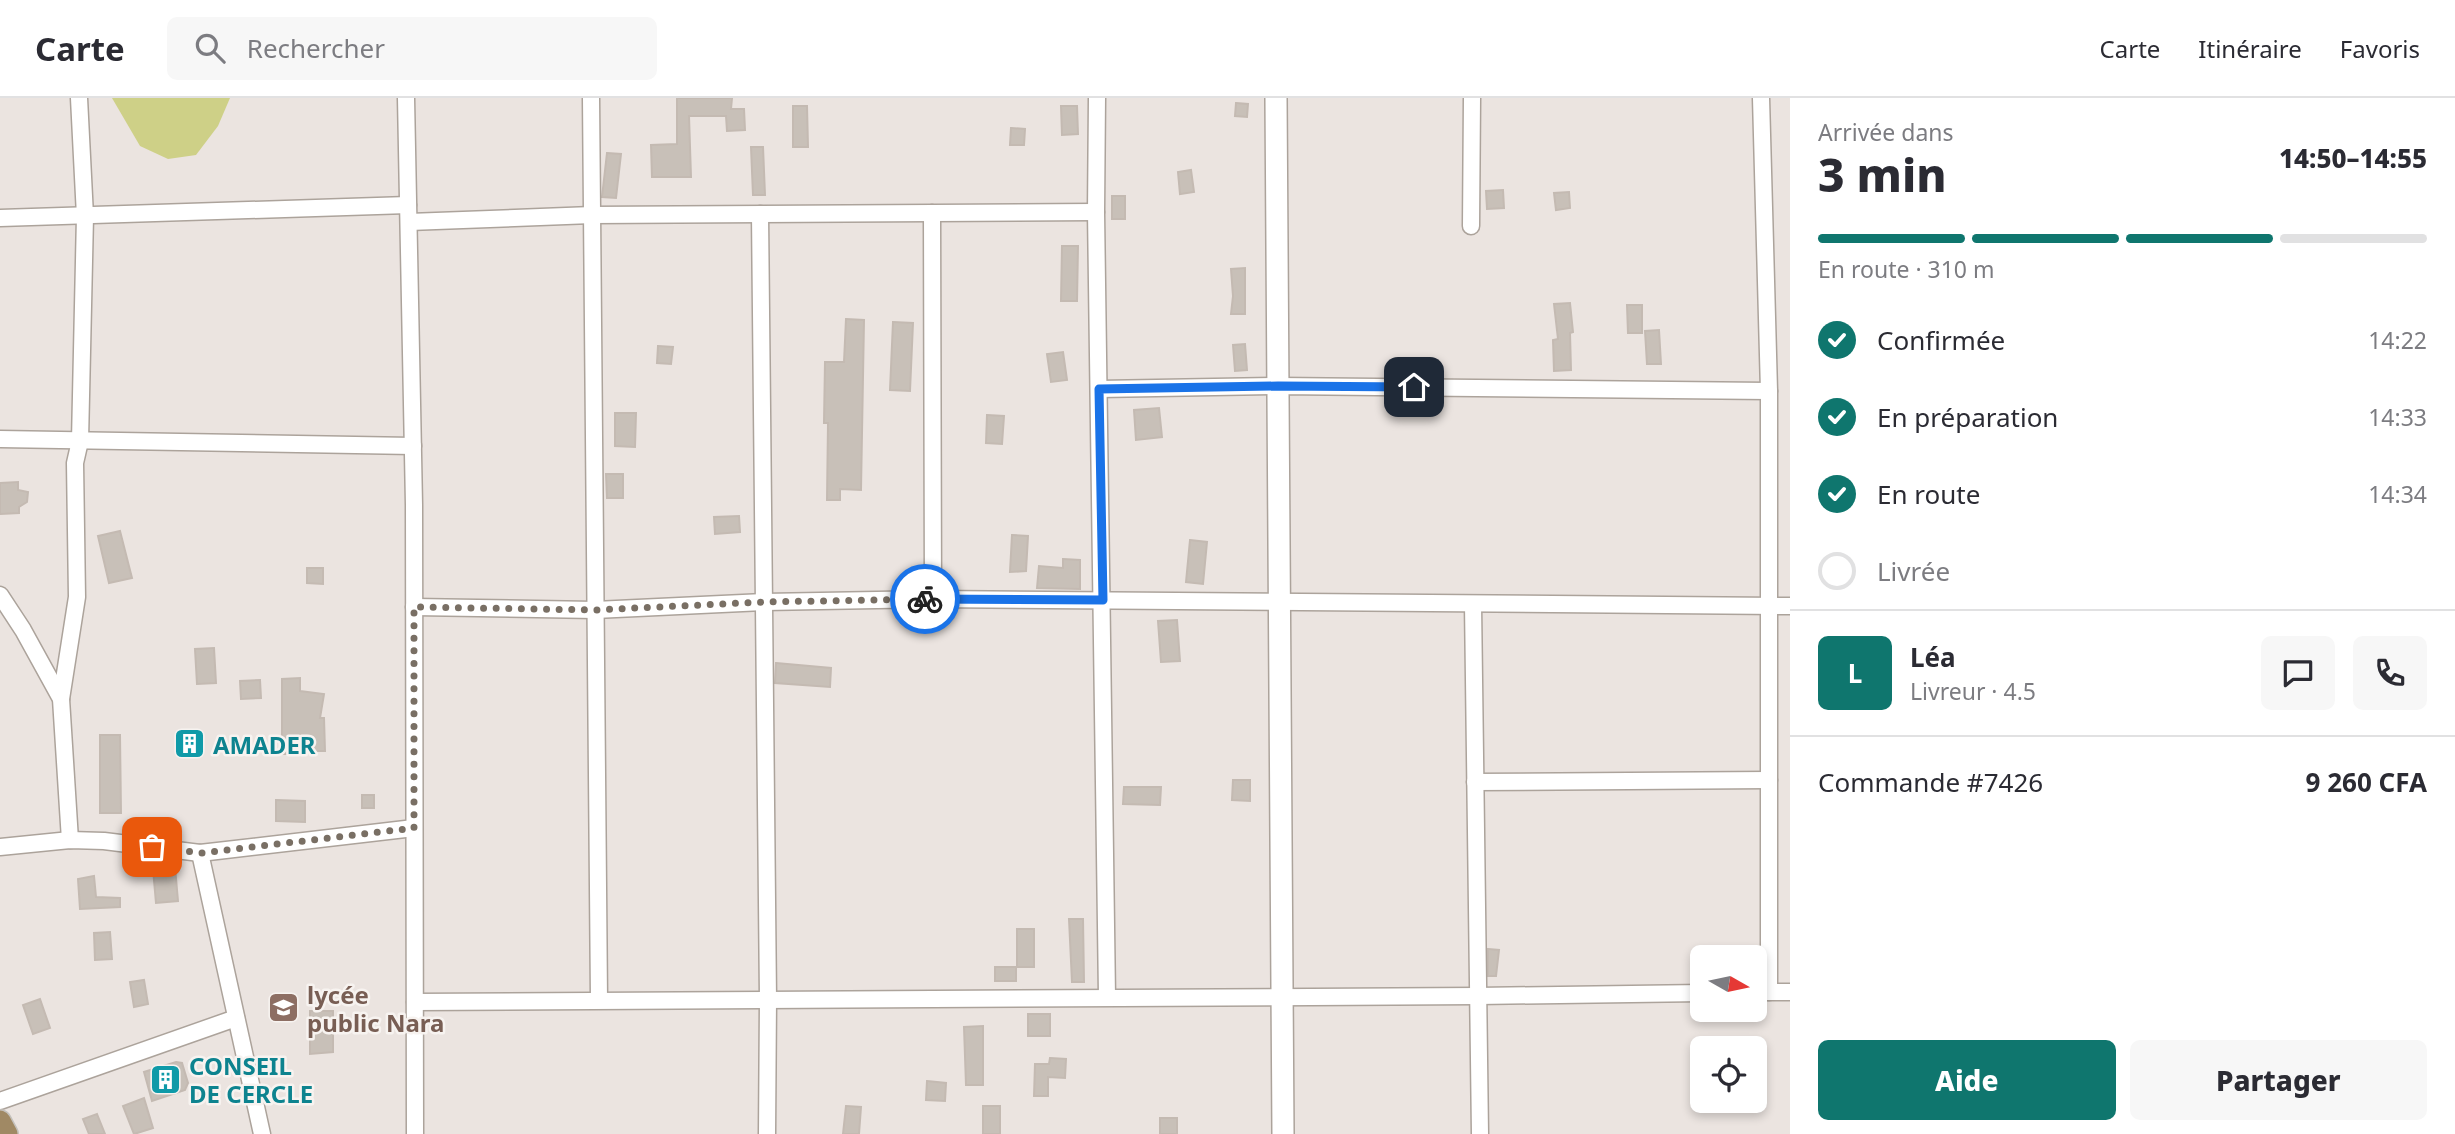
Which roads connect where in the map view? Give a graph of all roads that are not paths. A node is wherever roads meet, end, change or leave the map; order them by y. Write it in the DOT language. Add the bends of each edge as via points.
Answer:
graph roads {
  1 [pos="79,98"];
  2 [pos="407,98"];
  3 [pos="591,98"];
  4 [pos="1097,98"];
  5 [pos="1276,98"];
  6 [pos="1472,98"];
  7 [pos="1761,98"];
  8 [pos="1096,212"];
  9 [pos="932,213"];
  10 [pos="409,214"];
  11 [pos="760,214"];
  12 [pos="592,215"];
  13 [pos="85,216"];
  14 [pos="0,218"];
  15 [pos="1471,226"];
  16 [pos="1278,386"];
  17 [pos="1099,389"];
  18 [pos="1769,391"];
  19 [pos="0,439"];
  20 [pos="80,441"];
  21 [pos="413,446"];
  22 [pos="0,596"];
  23 [pos="933,599"];
  24 [pos="1103,600"];
  25 [pos="764,602"];
  26 [pos="1279,603"];
  27 [pos="1473,604"];
  28 [pos="1768,606"];
  29 [pos="1790,606"];
  30 [pos="414,607"];
  31 [pos="595,610"];
  32 [pos="0,622"];
  33 [pos="23,630"];
  34 [pos="61,699"];
  35 [pos="1769,780"];
  36 [pos="1475,782"];
  37 [pos="414,828"];
  38 [pos="70,840"];
  39 [pos="0,847"];
  40 [pos="201,853"];
  41 [pos="1764,945"];
  42 [pos="1768,992"];
  43 [pos="1790,992"];
  44 [pos="1690,993"];
  45 [pos="1283,996"];
  46 [pos="1478,996"];
  47 [pos="1107,997"];
  48 [pos="768,999"];
  49 [pos="599,1000"];
  50 [pos="415,1002"];
  51 [pos="236,1018"];
  52 [pos="0,1101"];
  53 [pos="0,1121"];
  54 [pos="7,1134"];
  55 [pos="262,1134"];
  56 [pos="415,1134"];
  57 [pos="767,1134"];
  58 [pos="1283,1134"];
  59 [pos="1480,1134"];
  1 -- 13 [label="street"];
  2 -- 10 [label="street"];
  3 -- 12 [label="street"];
  4 -- 8 [label="street"];
  5 -- 16 [label="street"];
  6 -- 15 [label="street"];
  7 -- 18 [label="street"];
  8 -- 9 [label="street"];
  8 -- 17 [label="street"];
  9 -- 11 [label="street"];
  9 -- 23 [label="street"];
  10 -- 12 [label="street"];
  10 -- 13 [label="street"];
  10 -- 21 [label="street"];
  11 -- 12 [label="street"];
  11 -- 25 [label="street"];
  12 -- 31 [label="street"];
  13 -- 14 [label="street"];
  13 -- 20 [label="street"];
  16 -- 17 [label="street"];
  16 -- 18 [label="street"];
  16 -- 26 [label="street"];
  17 -- 24 [label="street"];
  18 -- 28 [label="street"];
  19 -- 20 [label="street"];
  20 -- 21 [label="street"];
  20 -- 34 [label="street" via="75,463 77,597"];
  21 -- 30 [label="street"];
  22 -- 33 [label="street"];
  23 -- 24 [label="street"];
  23 -- 25 [label="street"];
  24 -- 26 [label="street"];
  24 -- 47 [label="street"];
  25 -- 31 [label="street"];
  25 -- 48 [label="street"];
  26 -- 27 [label="street"];
  26 -- 45 [label="street"];
  27 -- 28 [label="street"];
  27 -- 36 [label="street"];
  28 -- 29 [label="street"];
  28 -- 35 [label="street"];
  30 -- 31 [label="street"];
  30 -- 37 [label="street"];
  31 -- 49 [label="street"];
  32 -- 33 [label="street"];
  33 -- 34 [label="street"];
  34 -- 38 [label="street"];
  35 -- 36 [label="street"];
  35 -- 41 [label="street"];
  36 -- 46 [label="street"];
  37 -- 40 [label="street"];
  37 -- 50 [label="street"];
  38 -- 39 [label="street"];
  38 -- 40 [label="street"];
  40 -- 51 [label="street"];
  42 -- 43 [label="street"];
  44 -- 46 [label="street"];
  45 -- 46 [label="street"];
  45 -- 47 [label="street"];
  45 -- 58 [label="street"];
  46 -- 59 [label="street"];
  47 -- 48 [label="street"];
  48 -- 49 [label="street"];
  48 -- 57 [label="street"];
  49 -- 50 [label="street"];
  50 -- 56 [label="street"];
  51 -- 52 [label="street"];
  51 -- 55 [label="street"];
  53 -- 54 [label="main road"];
}
